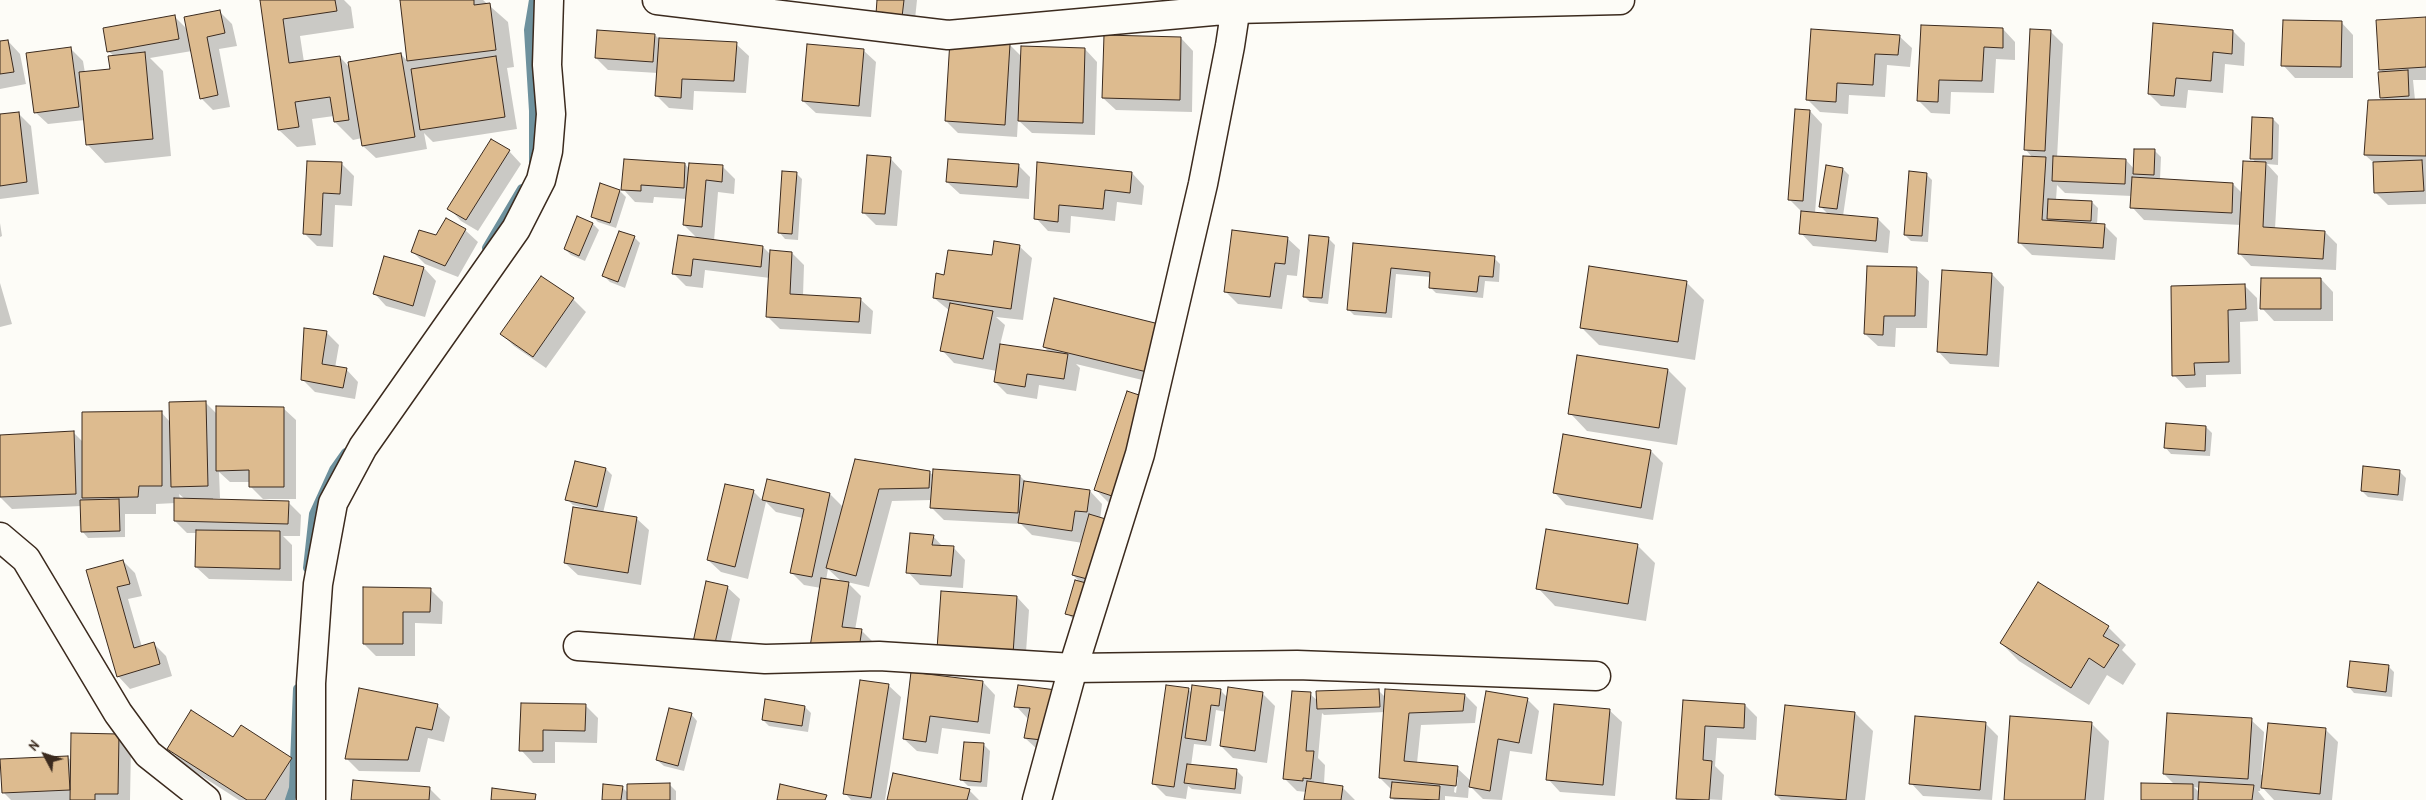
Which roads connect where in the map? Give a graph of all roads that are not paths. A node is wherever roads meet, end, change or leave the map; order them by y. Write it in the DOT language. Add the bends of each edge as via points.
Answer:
graph roads {
  1 [pos="549,0"];
  2 [pos="658,0"];
  3 [pos="1620,0"];
  4 [pos="1236,4"];
  5 [pos="0,537"];
  6 [pos="578,646"];
  7 [pos="1073,668"];
  8 [pos="1596,676"];
  9 [pos="206,800"];
  10 [pos="311,800"];
  11 [pos="1036,800"];
  1 -- 10 [label="street" via="547,65 551,114 548,151 541,180 516,229 363,447 333,503 318,584 311,683"];
  2 -- 4 [label="street" via="948,34"];
  3 -- 4 [label="street"];
  4 -- 7 [label="street" via="1203,184 1140,454"];
  5 -- 9 [label="street" via="26,559 118,712 148,754"];
  6 -- 7 [label="street" via="765,659 879,656"];
  7 -- 8 [label="street" via="1297,665"];
  7 -- 11 [label="street"];
}
